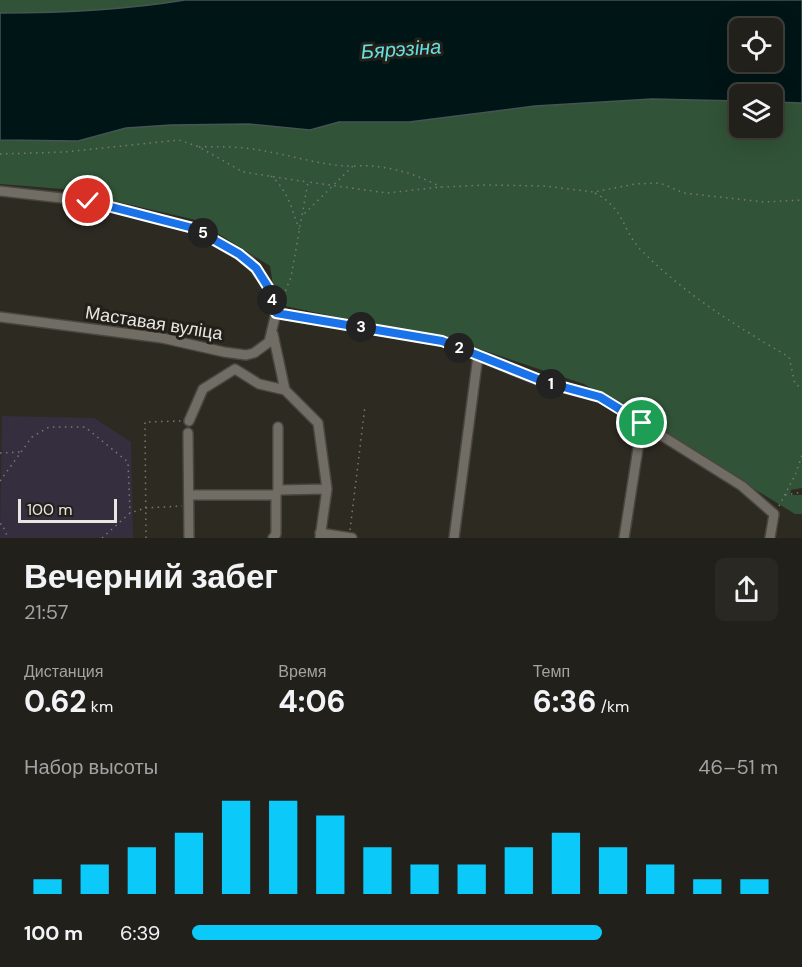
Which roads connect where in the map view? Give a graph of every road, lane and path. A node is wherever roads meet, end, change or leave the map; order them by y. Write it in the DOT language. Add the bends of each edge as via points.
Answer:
graph roads {
  1 [pos="199,147"];
  2 [pos="0,154"];
  3 [pos="353,166"];
  4 [pos="271,176"];
  5 [pos="308,182"];
  6 [pos="335,184"];
  7 [pos="441,187"];
  8 [pos="0,191"];
  9 [pos="594,192"];
  10 [pos="802,200"];
  11 [pos="302,216"];
  12 [pos="299,231"];
  13 [pos="276,313"];
  14 [pos="0,317"];
  15 [pos="273,333"];
  16 [pos="262,348"];
  17 [pos="224,352"];
  18 [pos="277,352"];
  19 [pos="478,356"];
  20 [pos="235,369"];
  21 [pos="802,388"];
  22 [pos="285,390"];
  23 [pos="365,406"];
  24 [pos="189,421"];
  25 [pos="642,423"];
  26 [pos="278,428"];
  27 [pos="188,433"];
  28 [pos="21,452"];
  29 [pos="0,453"];
  30 [pos="802,455"];
  31 [pos="0,481"];
  32 [pos="327,489"];
  33 [pos="802,492"];
  34 [pos="277,493"];
  35 [pos="189,495"];
  36 [pos="784,495"];
  37 [pos="189,506"];
  38 [pos="146,508"];
  39 [pos="130,513"];
  40 [pos="774,514"];
  41 [pos="0,524"];
  42 [pos="320,535"];
  43 [pos="8,538"];
  44 [pos="102,538"];
  45 [pos="146,538"];
  46 [pos="189,538"];
  47 [pos="273,538"];
  48 [pos="351,538"];
  49 [pos="454,538"];
  50 [pos="624,538"];
  51 [pos="770,538"];
  1 -- 2 [label="path" via="179,140"];
  1 -- 3 [label="path" via="233,146"];
  1 -- 4 [label="path" via="243,172"];
  3 -- 6 [label="path"];
  3 -- 7 [label="path" via="375,165 424,178"];
  4 -- 5 [label="path"];
  4 -- 12 [label="path" via="287,194"];
  5 -- 6 [label="path"];
  5 -- 11 [label="path"];
  6 -- 7 [label="path" via="387,194"];
  6 -- 11 [label="path"];
  7 -- 9 [label="path" via="545,186"];
  8 -- 13 [label="street" via="88,201 193,228 250,261 268,287"];
  9 -- 10 [label="path" via="635,183 660,183 684,193 764,202"];
  9 -- 21 [label="path" via="617,209 638,246 670,277 722,317 789,357 795,384"];
  11 -- 12 [label="path"];
  12 -- 13 [label="path" via="291,277"];
  13 -- 15 [label="street"];
  13 -- 19 [label="street" via="442,341"];
  14 -- 17 [label="street, Маставая вуліца" via="162,338"];
  15 -- 16 [label="street"];
  15 -- 18 [label="street"];
  16 -- 17 [label="street, Маставая вуліца" via="246,355"];
  16 -- 18 [label="street"];
  17 -- 20 [label="street"];
  18 -- 22 [label="street"];
  19 -- 25 [label="street" via="545,382 600,397"];
  19 -- 49 [label="street"];
  20 -- 22 [label="street" via="259,384"];
  20 -- 24 [label="street" via="203,389"];
  22 -- 32 [label="street" via="318,423"];
  23 -- 48 [label="path"];
  24 -- 38 [label="path" via="145,422"];
  25 -- 40 [label="street" via="742,486"];
  25 -- 50 [label="street"];
  26 -- 34 [label="street"];
  27 -- 35 [label="street"];
  28 -- 29 [label="path"];
  28 -- 31 [label="path"];
  28 -- 39 [label="path" via="32,437 49,427 85,427 128,462"];
  30 -- 36 [label="path"];
  32 -- 34 [label="street"];
  32 -- 42 [label="street"];
  33 -- 36 [label="path"];
  34 -- 35 [label="street"];
  34 -- 47 [label="street"];
  35 -- 37 [label="street"];
  36 -- 40 [label="path"];
  37 -- 38 [label="path"];
  37 -- 46 [label="street"];
  38 -- 39 [label="path"];
  38 -- 45 [label="path"];
  39 -- 44 [label="path"];
  40 -- 51 [label="street"];
  41 -- 43 [label="path"];
  42 -- 48 [label="street"];
}
